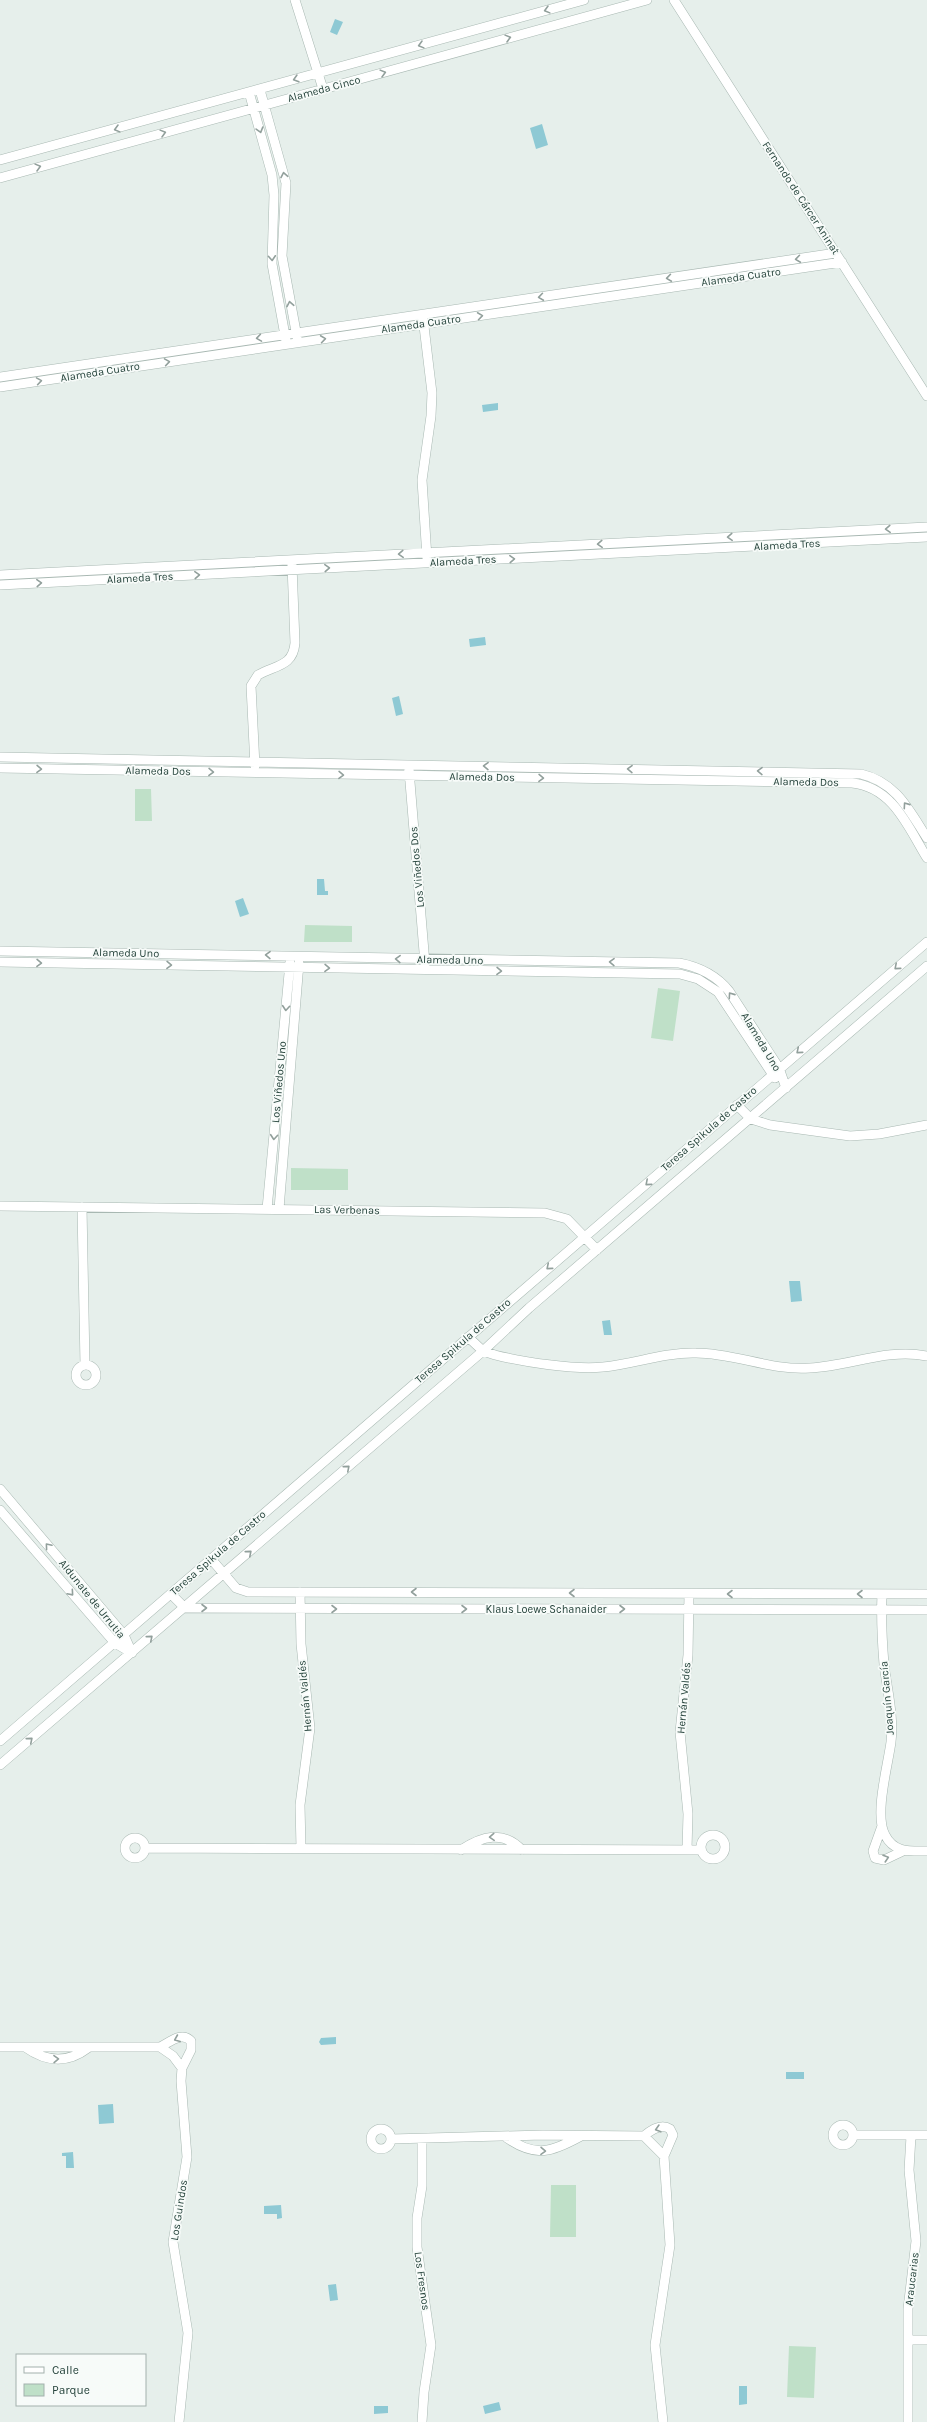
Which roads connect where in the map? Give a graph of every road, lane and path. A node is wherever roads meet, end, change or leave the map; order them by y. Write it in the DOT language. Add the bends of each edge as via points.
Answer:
graph roads {
  1 [pos="295,0"];
  2 [pos="584,0"];
  3 [pos="647,0"];
  4 [pos="674,0"];
  5 [pos="319,73"];
  6 [pos="323,89"];
  7 [pos="260,90"];
  8 [pos="249,92"];
  9 [pos="264,105"];
  10 [pos="254,108"];
  11 [pos="0,160"];
  12 [pos="0,178"];
  13 [pos="836,253"];
  14 [pos="842,262"];
  15 [pos="423,319"];
  16 [pos="296,333"];
  17 [pos="285,334"];
  18 [pos="298,342"];
  19 [pos="287,344"];
  20 [pos="0,377"];
  21 [pos="0,387"];
  22 [pos="927,396"];
  23 [pos="927,527"];
  24 [pos="927,537"];
  25 [pos="427,553"];
  26 [pos="292,560"];
  27 [pos="428,563"];
  28 [pos="292,570"];
  29 [pos="0,575"];
  30 [pos="0,585"];
  31 [pos="0,757"];
  32 [pos="255,762"];
  33 [pos="409,764"];
  34 [pos="0,768"];
  35 [pos="255,773"];
  36 [pos="410,776"];
  37 [pos="927,838"];
  38 [pos="927,858"];
  39 [pos="927,942"];
  40 [pos="0,952"];
  41 [pos="295,955"];
  42 [pos="424,960"];
  43 [pos="0,962"];
  44 [pos="927,966"];
  45 [pos="294,968"];
  46 [pos="425,970"];
  47 [pos="779,1068"];
  48 [pos="771,1075"];
  49 [pos="786,1088"];
  50 [pos="737,1105"];
  51 [pos="751,1119"];
  52 [pos="927,1125"];
  53 [pos="0,1206"];
  54 [pos="82,1207"];
  55 [pos="267,1209"];
  56 [pos="279,1209"];
  57 [pos="585,1237"];
  58 [pos="597,1250"];
  59 [pos="468,1336"];
  60 [pos="483,1351"];
  61 [pos="927,1356"];
  62 [pos="85,1366"];
  63 [pos="0,1489"];
  64 [pos="0,1510"];
  65 [pos="212,1560"];
  66 [pos="224,1574"];
  67 [pos="300,1592"];
  68 [pos="171,1594"];
  69 [pos="689,1594"];
  70 [pos="882,1594"];
  71 [pos="927,1594"];
  72 [pos="185,1608"];
  73 [pos="300,1609"];
  74 [pos="689,1609"];
  75 [pos="881,1610"];
  76 [pos="927,1610"];
  77 [pos="124,1635"];
  78 [pos="115,1643"];
  79 [pos="132,1653"];
  80 [pos="0,1741"];
  81 [pos="0,1765"];
  82 [pos="882,1826"];
  83 [pos="145,1848"];
  84 [pos="301,1848"];
  85 [pos="687,1849"];
  86 [pos="461,1850"];
  87 [pos="522,1850"];
  88 [pos="701,1850"];
  89 [pos="903,1851"];
  90 [pos="927,1851"];
  91 [pos="0,2047"];
  92 [pos="25,2047"];
  93 [pos="160,2047"];
  94 [pos="88,2048"];
  95 [pos="182,2068"];
  96 [pos="853,2135"];
  97 [pos="927,2135"];
  98 [pos="581,2136"];
  99 [pos="644,2136"];
  100 [pos="911,2136"];
  101 [pos="507,2138"];
  102 [pos="391,2139"];
  103 [pos="422,2139"];
  104 [pos="664,2156"];
  105 [pos="909,2340"];
  106 [pos="927,2340"];
  107 [pos="179,2422"];
  108 [pos="422,2422"];
  109 [pos="664,2422"];
  110 [pos="908,2422"];
  1 -- 5 [label="street"];
  2 -- 5 [label="street, Alameda Cinco, one-way"];
  6 -- 3 [label="street, Alameda Cinco, one-way"];
  4 -- 13 [label="street, Fernando de Cárcer Aninat"];
  5 -- 6 [label="street"];
  5 -- 7 [label="street, Alameda Cinco, one-way"];
  6 -- 9 [label="street, Alameda Cinco"];
  7 -- 8 [label="street, Alameda Cinco"];
  7 -- 9 [label="street"];
  8 -- 10 [label="street"];
  8 -- 11 [label="street, Alameda Cinco, one-way"];
  9 -- 10 [label="street, Alameda Cinco"];
  16 -- 9 [label="street, one-way" via="282,256 286,183"];
  12 -- 10 [label="street, Alameda Cinco, one-way"];
  10 -- 17 [label="street, one-way" via="273,184 272,264"];
  13 -- 14 [label="street, Fernando de Cárcer Aninat"];
  13 -- 15 [label="street, Alameda Cuatro, one-way"];
  15 -- 14 [label="street, Alameda Cuatro, one-way"];
  14 -- 22 [label="street, Fernando de Cárcer Aninat"];
  15 -- 16 [label="street, Alameda Cuatro"];
  18 -- 15 [label="street, Alameda Cuatro, one-way"];
  15 -- 25 [label="street" via="432,393 422,480"];
  16 -- 17 [label="street, Alameda Cuatro"];
  16 -- 18 [label="street"];
  17 -- 19 [label="street"];
  17 -- 20 [label="street, Alameda Cuatro, one-way"];
  18 -- 19 [label="street, Alameda Cuatro"];
  21 -- 19 [label="street, Alameda Cuatro, one-way"];
  23 -- 25 [label="street, Alameda Tres, one-way"];
  27 -- 24 [label="street, Alameda Tres, one-way"];
  25 -- 26 [label="street, Alameda Tres, one-way"];
  25 -- 27 [label="street"];
  26 -- 28 [label="street"];
  26 -- 29 [label="street, Alameda Tres"];
  28 -- 27 [label="street, Alameda Tres, one-way"];
  30 -- 28 [label="street, Alameda Tres, one-way"];
  28 -- 32 [label="street" via="295,643 293,654 282,666 258,675 251,686"];
  31 -- 32 [label="street, Alameda Dos"];
  32 -- 33 [label="street, Alameda Dos"];
  32 -- 35 [label="street"];
  33 -- 36 [label="street, Los Viñedos Dos"];
  37 -- 33 [label="street, Alameda Dos, one-way" via="895,791 880,780 861,774"];
  34 -- 35 [label="street, Alameda Dos, one-way"];
  35 -- 36 [label="street, Alameda Dos, one-way"];
  36 -- 38 [label="street, Alameda Dos, one-way" via="859,784 878,790 889,799"];
  36 -- 42 [label="street, Los Viñedos Dos"];
  39 -- 47 [label="street, Teresa Spikula de Castro, one-way"];
  41 -- 40 [label="street, Alameda Uno, one-way"];
  42 -- 41 [label="street, Alameda Uno, one-way"];
  41 -- 45 [label="street, Los Viñedos Uno"];
  42 -- 46 [label="street, Los Viñedos Dos"];
  47 -- 42 [label="street, Alameda Uno, one-way" via="729,991 714,976 692,966 670,963"];
  43 -- 45 [label="street, Alameda Uno, one-way"];
  44 -- 49 [label="street, Teresa Spikula de Castro"];
  45 -- 46 [label="street, Alameda Uno, one-way"];
  45 -- 55 [label="street, Los Viñedos Uno, one-way"];
  45 -- 56 [label="street, Los Viñedos Uno"];
  46 -- 48 [label="street, Alameda Uno, one-way" via="689,975 705,982 722,998"];
  47 -- 48 [label="street, Teresa Spikula de Castro"];
  47 -- 49 [label="street, Alameda Uno"];
  48 -- 49 [label="street, Alameda Uno"];
  48 -- 50 [label="street, Teresa Spikula de Castro"];
  49 -- 51 [label="street, Teresa Spikula de Castro"];
  50 -- 51 [label="street"];
  50 -- 57 [label="street, Teresa Spikula de Castro, one-way"];
  51 -- 52 [label="street" via="778,1126 860,1136"];
  51 -- 58 [label="street, Teresa Spikula de Castro"];
  53 -- 54 [label="street, Las Verbenas"];
  54 -- 55 [label="street, Las Verbenas"];
  54 -- 62 [label="street"];
  55 -- 56 [label="street, Las Verbenas"];
  56 -- 57 [label="street, Las Verbenas" via="545,1213 566,1219"];
  57 -- 58 [label="street, Las Verbenas"];
  57 -- 59 [label="street, Teresa Spikula de Castro, one-way"];
  58 -- 60 [label="street, Teresa Spikula de Castro"];
  59 -- 60 [label="street"];
  59 -- 65 [label="street, Teresa Spikula de Castro"];
  60 -- 61 [label="street" via="508,1358 590,1368 685,1353 718,1355 800,1369 896,1354"];
  66 -- 60 [label="street, Teresa Spikula de Castro, one-way"];
  77 -- 63 [label="street, Aldunate de Urrutia, one-way"];
  64 -- 78 [label="street, Aldunate de Urrutia, one-way"];
  65 -- 66 [label="street, Klaus Loewe Schanaider"];
  65 -- 68 [label="street, Teresa Spikula de Castro"];
  66 -- 67 [label="street, Klaus Loewe Schanaider" via="236,1588 244,1592"];
  66 -- 72 [label="street, Teresa Spikula de Castro"];
  69 -- 67 [label="street, Klaus Loewe Schanaider, one-way"];
  67 -- 73 [label="street, Hernán Valdés"];
  68 -- 72 [label="street"];
  68 -- 77 [label="street, Teresa Spikula de Castro"];
  70 -- 69 [label="street, Klaus Loewe Schanaider, one-way"];
  69 -- 74 [label="street, Hernán Valdés"];
  70 -- 71 [label="street, Klaus Loewe Schanaider"];
  70 -- 75 [label="street, Joaquín García"];
  72 -- 73 [label="street, Klaus Loewe Schanaider, one-way"];
  79 -- 72 [label="street, Teresa Spikula de Castro, one-way"];
  73 -- 74 [label="street, Klaus Loewe Schanaider, one-way"];
  73 -- 84 [label="street, Hernán Valdés" via="302,1658 310,1728 300,1805"];
  74 -- 75 [label="street, Klaus Loewe Schanaider"];
  74 -- 85 [label="street, Hernán Valdés" via="688,1655 680,1732 688,1814"];
  75 -- 76 [label="street, Klaus Loewe Schanaider"];
  75 -- 82 [label="street, Joaquín García" via="892,1732 883,1797"];
  77 -- 78 [label="street, Teresa Spikula de Castro"];
  77 -- 79 [label="street, Aldunate de Urrutia"];
  78 -- 79 [label="street, Aldunate de Urrutia"];
  78 -- 80 [label="street, Teresa Spikula de Castro"];
  81 -- 79 [label="street, Teresa Spikula de Castro, one-way"];
  82 -- 89 [label="street, Joaquín García" via="890,1843"];
  82 -- 89 [label="street, Joaquín García, one-way" via="873,1851 875,1858 884,1860"];
  83 -- 84 [label="street"];
  84 -- 86 [label="street"];
  85 -- 87 [label="street"];
  85 -- 88 [label="street"];
  86 -- 87 [label="street"];
  87 -- 86 [label="street, one-way" via="510,1840 493,1836 481,1838"];
  89 -- 90 [label="street, Joaquín García"];
  91 -- 92 [label="street, Los Guindos"];
  92 -- 94 [label="street, Los Guindos"];
  92 -- 94 [label="street, Los Guindos, one-way" via="50,2060 73,2057"];
  93 -- 94 [label="street, Los Guindos"];
  93 -- 95 [label="street" via="174,2056"];
  95 -- 93 [label="street, Los Guindos, one-way" via="191,2050 189,2039 181,2036"];
  95 -- 107 [label="street, Los Guindos" via="181,2096 187,2157 173,2242 188,2333"];
  96 -- 100 [label="street"];
  97 -- 100 [label="street"];
  98 -- 99 [label="street"];
  98 -- 101 [label="street" via="543,2135"];
  101 -- 98 [label="street, one-way" via="526,2148 544,2151 560,2148"];
  99 -- 104 [label="street"];
  104 -- 99 [label="street, one-way" via="673,2138 670,2129 655,2128"];
  100 -- 105 [label="street, Araucarias" via="910,2176 916,2241 908,2309"];
  101 -- 103 [label="street"];
  102 -- 103 [label="street"];
  103 -- 108 [label="street, Los Fresnos" via="422,2186 417,2218 417,2247 430,2345"];
  104 -- 109 [label="street" via="670,2245 655,2345"];
  105 -- 106 [label="street"];
  105 -- 110 [label="street, Araucarias"];
}
